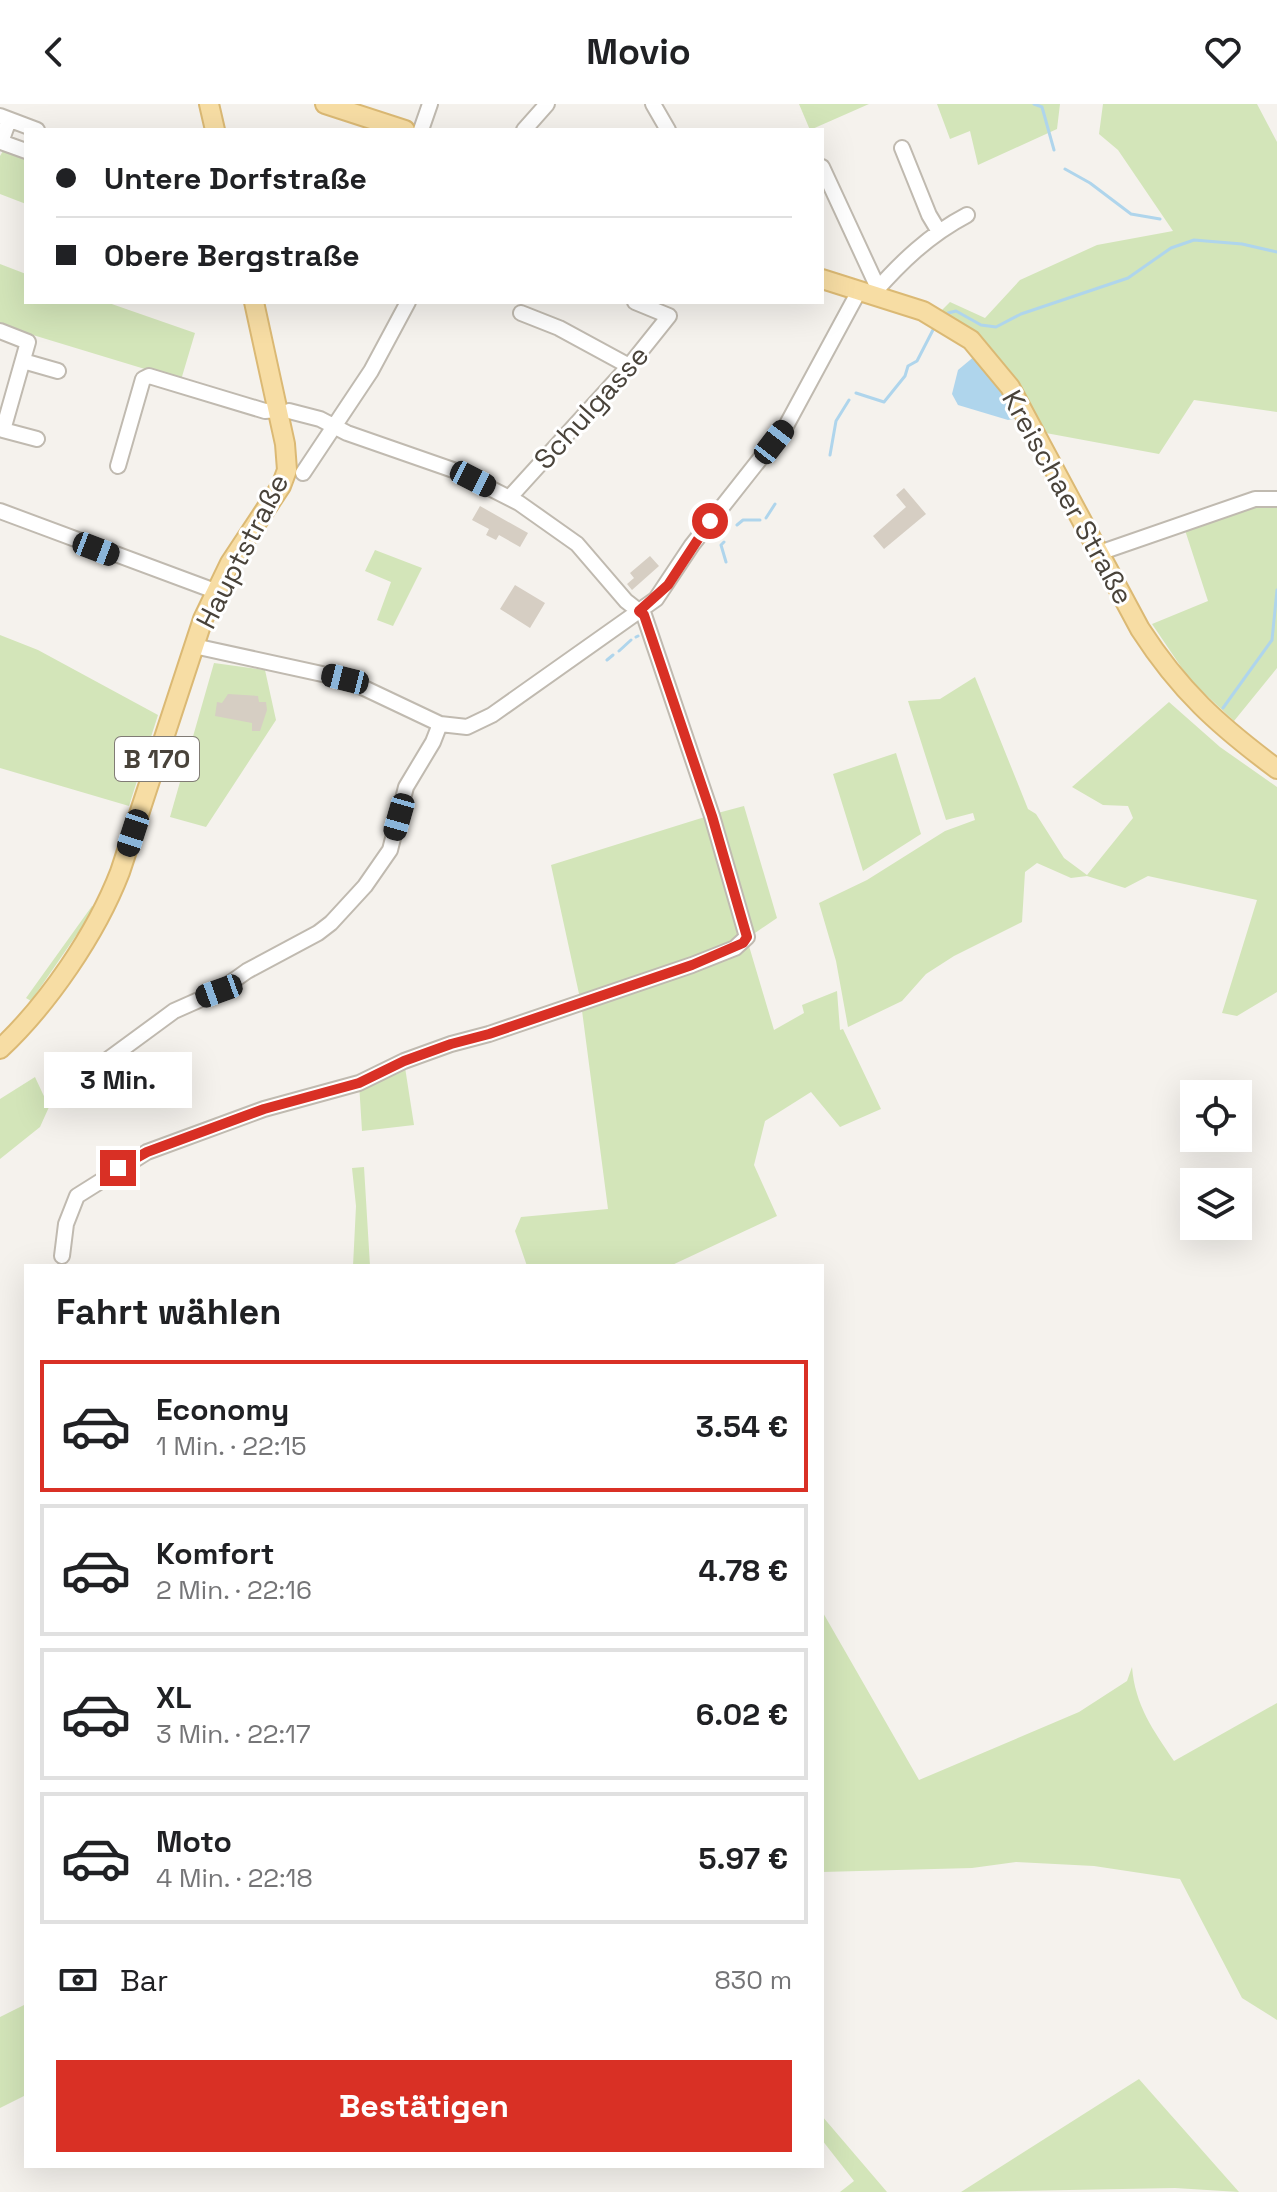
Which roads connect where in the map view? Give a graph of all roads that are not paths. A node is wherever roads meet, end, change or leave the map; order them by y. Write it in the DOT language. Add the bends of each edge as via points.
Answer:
graph roads {
  1 [pos="209,104"];
  2 [pos="325,104"];
  3 [pos="430,104"];
  4 [pos="547,104"];
  5 [pos="653,104"];
  6 [pos="5,118"];
  7 [pos="32,128"];
  8 [pos="215,128"];
  9 [pos="399,128"];
  10 [pos="422,128"];
  11 [pos="526,128"];
  12 [pos="667,128"];
  13 [pos="0,142"];
  14 [pos="902,148"];
  15 [pos="24,150"];
  16 [pos="824,172"];
  17 [pos="967,215"];
  18 [pos="938,230"];
  19 [pos="824,280"];
  20 [pos="870,291"];
  21 [pos="255,304"];
  22 [pos="407,304"];
  23 [pos="640,304"];
  24 [pos="521,313"];
  25 [pos="0,331"];
  26 [pos="23,361"];
  27 [pos="629,366"];
  28 [pos="58,371"];
  29 [pos="6,401"];
  30 [pos="283,410"];
  31 [pos="336,427"];
  32 [pos="37,439"];
  33 [pos="118,466"];
  34 [pos="303,473"];
  35 [pos="510,497"];
  36 [pos="1277,499"];
  37 [pos="0,511"];
  38 [pos="1099,553"];
  39 [pos="215,591"];
  40 [pos="639,611"];
  41 [pos="194,646"];
  42 [pos="440,724"];
  43 [pos="1277,769"];
  44 [pos="0,1049"];
  45 [pos="91,1072"];
  46 [pos="62,1256"];
  1 -- 8 [label="main road"];
  2 -- 9 [label="main road"];
  3 -- 10 [label="street"];
  4 -- 11 [label="street"];
  5 -- 12 [label="street"];
  6 -- 7 [label="street"];
  6 -- 13 [label="street"];
  13 -- 15 [label="street"];
  14 -- 18 [label="street"];
  16 -- 20 [label="street"];
  17 -- 18 [label="street"];
  18 -- 20 [label="street"];
  19 -- 20 [label="main road, Kreischaer Straße"];
  20 -- 38 [label="main road, Kreischaer Straße" via="923,311 971,340 1010,387"];
  20 -- 40 [label="street" via="786,426 693,544 668,585"];
  21 -- 30 [label="main road, Hauptstraße / B 170"];
  22 -- 31 [label="street"];
  23 -- 27 [label="street, Schulgasse" via="669,316"];
  24 -- 27 [label="street"];
  25 -- 26 [label="street" via="28,342"];
  26 -- 28 [label="street"];
  26 -- 29 [label="street"];
  27 -- 35 [label="street, Schulgasse"];
  29 -- 32 [label="street" via="3,430"];
  30 -- 31 [label="street"];
  30 -- 33 [label="street" via="265,411 149,376 143,379"];
  30 -- 39 [label="main road, Hauptstraße / B 170" via="287,470 281,486"];
  31 -- 34 [label="street"];
  31 -- 35 [label="street"];
  35 -- 40 [label="street" via="577,544"];
  36 -- 38 [label="street" via="1255,499"];
  37 -- 39 [label="street"];
  38 -- 43 [label="main road, Kreischaer Straße" via="1140,629 1181,686 1220,727"];
  39 -- 41 [label="main road, Hauptstraße / B 170"];
  40 -- 42 [label="street" via="492,715 467,727"];
  40 -- 46 [label="street" via="712,816 747,937 735,948 692,965 147,1152 77,1196"];
  41 -- 42 [label="street" via="345,679"];
  41 -- 44 [label="main road, Hauptstraße / B 170" via="120,872 93,929 37,1008"];
  42 -- 45 [label="street" via="406,787 390,850 331,923 219,991 174,1011"];
}
